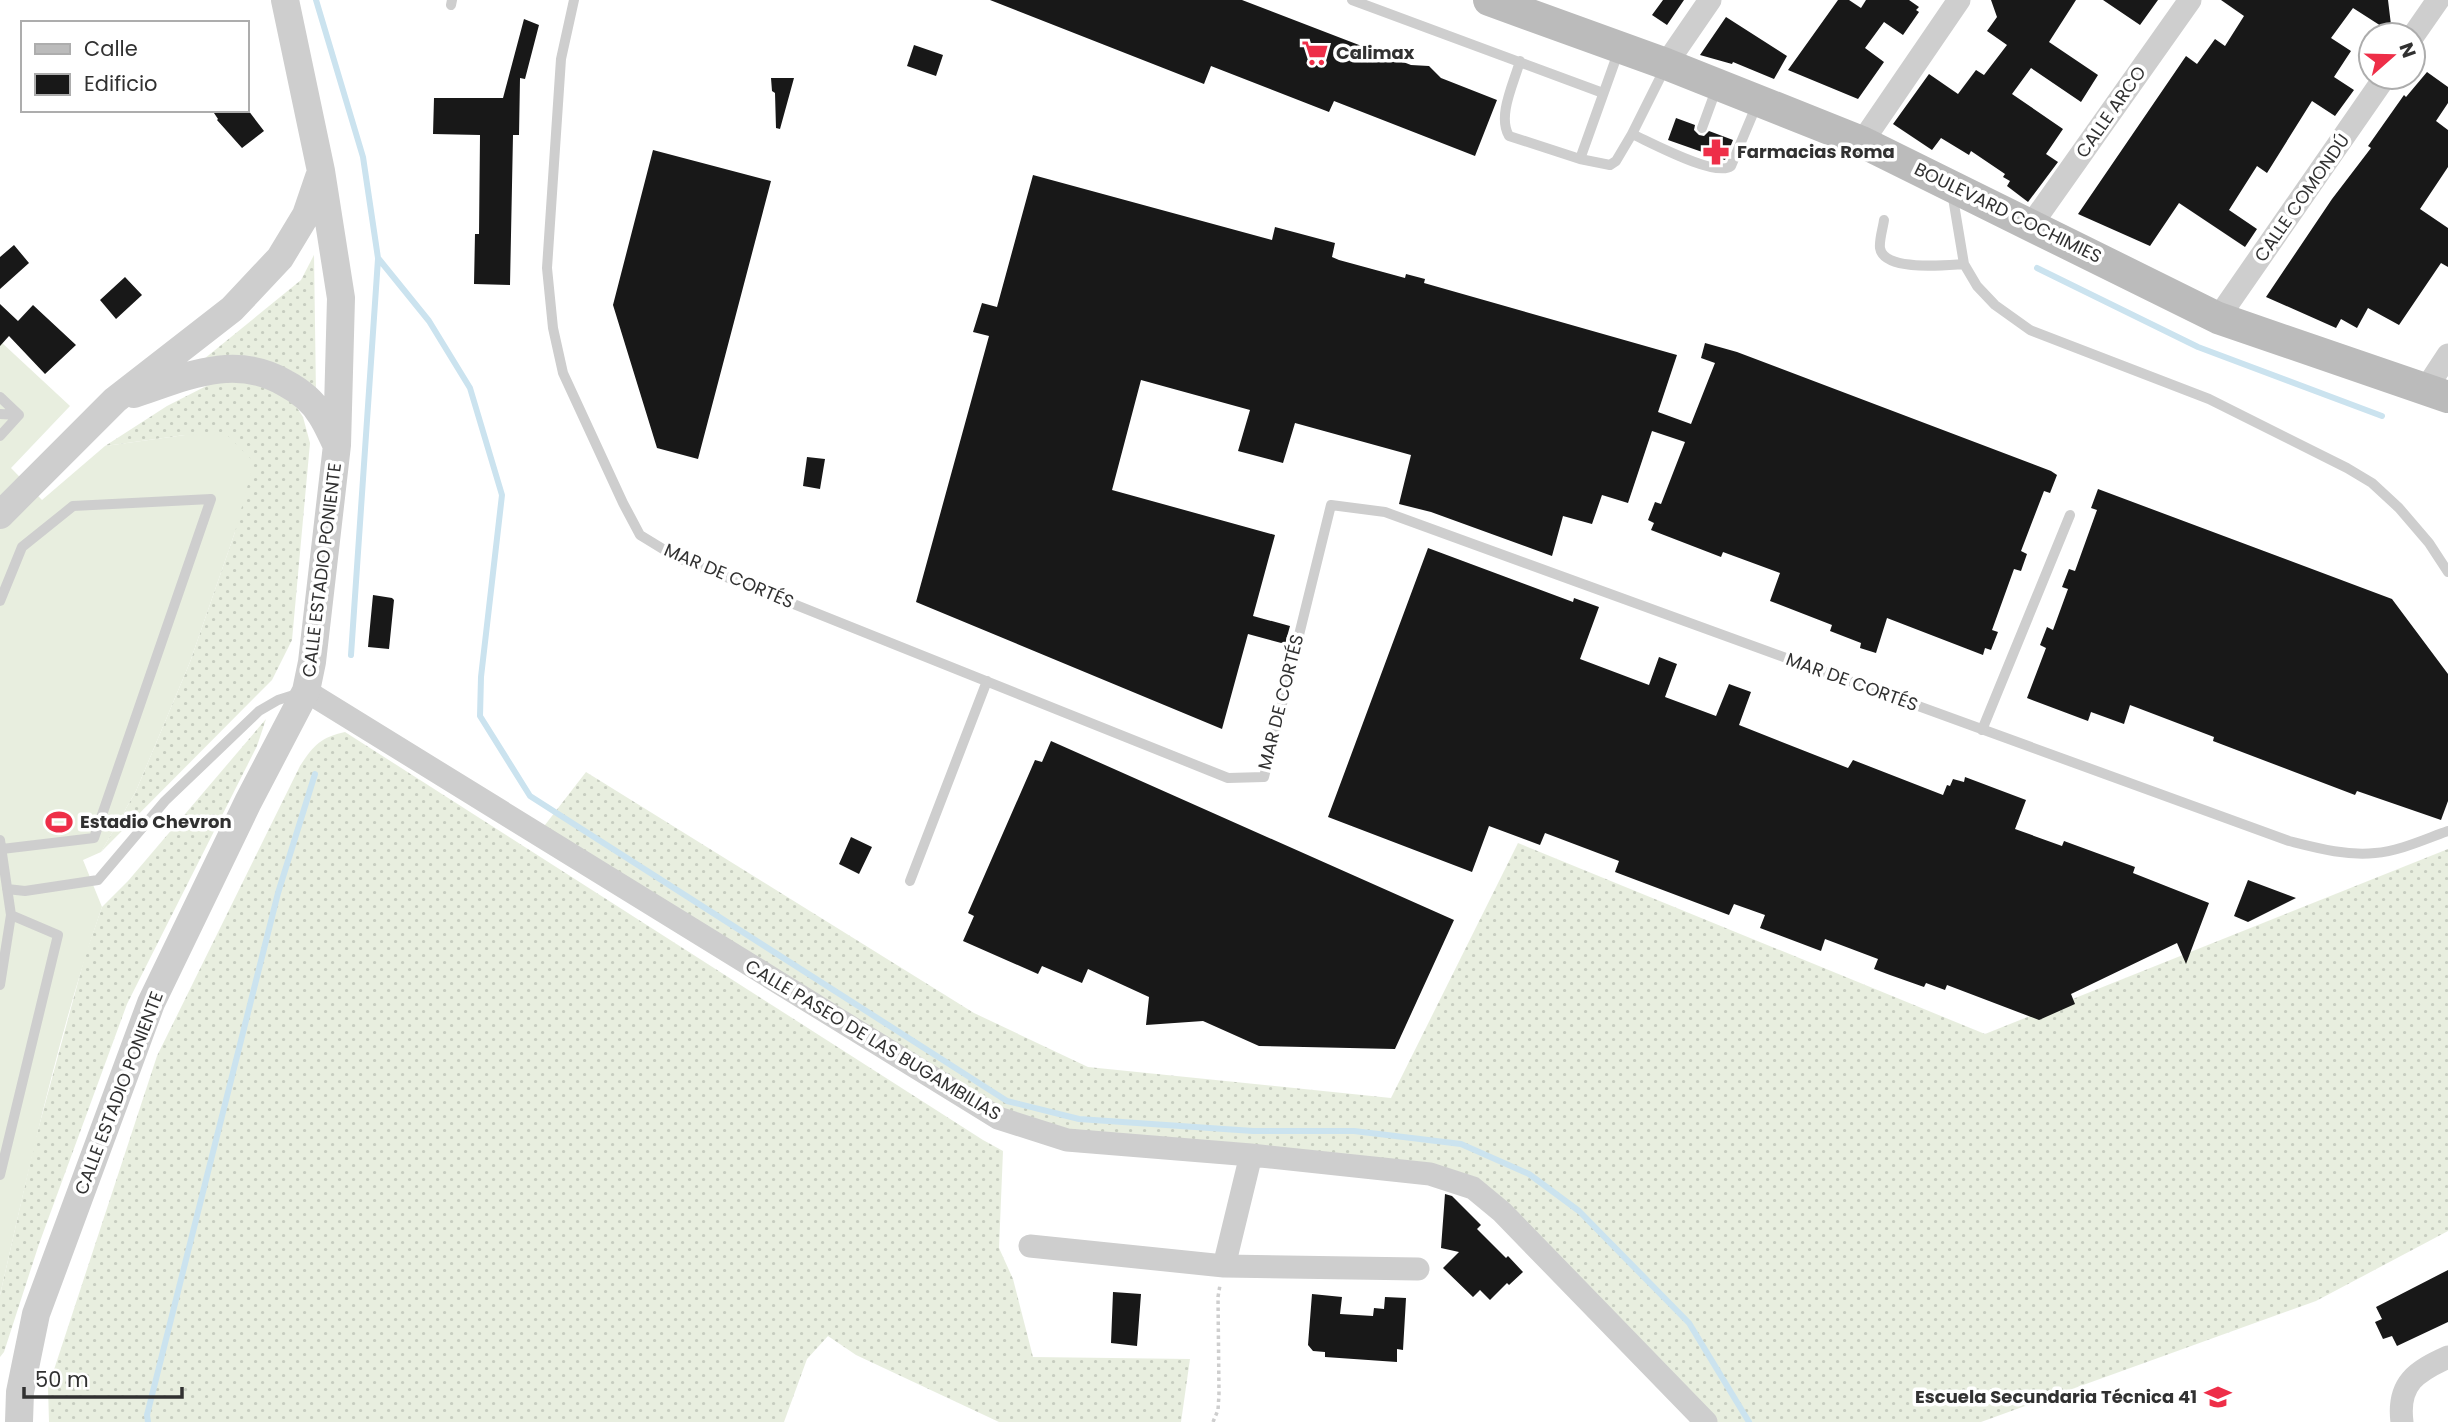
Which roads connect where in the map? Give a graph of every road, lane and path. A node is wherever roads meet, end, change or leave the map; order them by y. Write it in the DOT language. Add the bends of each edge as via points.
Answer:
graph roads {
  1 [pos="285,0"];
  2 [pos="574,0"];
  3 [pos="1352,0"];
  4 [pos="1489,0"];
  5 [pos="1710,0"];
  6 [pos="1959,0"];
  7 [pos="2190,0"];
  8 [pos="2438,0"];
  9 [pos="2423,21"];
  10 [pos="1620,47"];
  11 [pos="1520,61"];
  12 [pos="1666,64"];
  13 [pos="1718,85"];
  14 [pos="2375,91"];
  15 [pos="1603,93"];
  16 [pos="1758,101"];
  17 [pos="1702,128"];
  18 [pos="1632,134"];
  19 [pos="1862,142"];
  20 [pos="1580,159"];
  21 [pos="321,171"];
  22 [pos="1951,185"];
  23 [pos="1884,220"];
  24 [pos="2031,225"];
  25 [pos="1964,264"];
  26 [pos="2218,318"];
  27 [pos="2448,355"];
  28 [pos="2437,394"];
  29 [pos="0,397"];
  30 [pos="115,400"];
  31 [pos="0,414"];
  32 [pos="19,415"];
  33 [pos="0,436"];
  34 [pos="337,444"];
  35 [pos="0,515"];
  36 [pos="2070,515"];
  37 [pos="2448,572"];
  38 [pos="0,601"];
  39 [pos="987,681"];
  40 [pos="306,691"];
  41 [pos="1982,730"];
  42 [pos="2448,831"];
  43 [pos="1,844"];
  44 [pos="910,881"];
  45 [pos="7,889"];
  46 [pos="11,915"];
  47 [pos="0,985"];
  48 [pos="1251,1154"];
  49 [pos="0,1175"];
  50 [pos="1030,1245"];
  51 [pos="1224,1266"];
  52 [pos="1418,1269"];
  53 [pos="2448,1357"];
  54 [pos="16,1412"];
  55 [pos="1213,1422"];
  56 [pos="1706,1422"];
  57 [pos="2402,1422"];
  1 -- 21 [label="street, CALLE ESTADIO PONIENTE"];
  2 -- 39 [label="lane, MAR DE CORTÉS" via="561,59 548,254 552,328 563,373 640,535 676,557"];
  3 -- 11 [label="lane"];
  4 -- 10 [label="main road, BOULEVARD COCHIMIES"];
  5 -- 12 [label="street"];
  6 -- 19 [label="street"];
  7 -- 24 [label="street, CALLE ARCO"];
  8 -- 9 [label="street"];
  10 -- 12 [label="main road, BOULEVARD COCHIMIES"];
  10 -- 15 [label="lane"];
  11 -- 15 [label="lane"];
  11 -- 20 [label="lane" via="1504,129 1509,136"];
  12 -- 13 [label="main road, BOULEVARD COCHIMIES"];
  12 -- 18 [label="lane"];
  13 -- 16 [label="main road, BOULEVARD COCHIMIES"];
  13 -- 17 [label="lane"];
  14 -- 26 [label="street, CALLE COMONDÚ"];
  15 -- 20 [label="lane"];
  16 -- 18 [label="lane" via="1726,170"];
  16 -- 19 [label="main road, BOULEVARD COCHIMIES"];
  18 -- 20 [label="lane" via="1610,165"];
  19 -- 22 [label="main road, BOULEVARD COCHIMIES"];
  21 -- 30 [label="street" via="306,215 280,258 232,309"];
  21 -- 34 [label="street, CALLE ESTADIO PONIENTE" via="341,298"];
  22 -- 24 [label="main road, BOULEVARD COCHIMIES"];
  22 -- 25 [label="lane"];
  23 -- 25 [label="lane" via="1880,249 1886,258 1920,266"];
  24 -- 26 [label="main road, BOULEVARD COCHIMIES"];
  25 -- 37 [label="lane" via="1995,305 2030,330 2209,399 2347,468 2399,508"];
  26 -- 28 [label="main road, BOULEVARD COCHIMIES"];
  27 -- 28 [label="street"];
  29 -- 32 [label="lane"];
  30 -- 34 [label="street" via="200,372 243,367 268,373 302,392"];
  30 -- 35 [label="street"];
  31 -- 32 [label="lane"];
  32 -- 33 [label="lane"];
  34 -- 40 [label="street, CALLE ESTADIO PONIENTE"];
  36 -- 41 [label="lane"];
  38 -- 43 [label="lane" via="22,547 73,506 211,499 94,838"];
  39 -- 41 [label="lane, MAR DE CORTÉS" via="1228,778 1264,777 1331,505 1385,512"];
  39 -- 44 [label="lane"];
  40 -- 45 [label="lane" via="259,711 164,801 98,880 25,891"];
  40 -- 48 [label="street, CALLE PASEO DE LAS BUGAMBILIAS" via="998,1118 1067,1139"];
  40 -- 54 [label="street, CALLE ESTADIO PONIENTE" via="150,1003 36,1314"];
  41 -- 42 [label="lane, MAR DE CORTÉS" via="2288,841 2327,850 2376,853"];
  43 -- 45 [label="lane"];
  45 -- 46 [label="lane"];
  46 -- 47 [label="lane"];
  46 -- 49 [label="lane" via="58,935"];
  48 -- 51 [label="street"];
  48 -- 56 [label="street, CALLE PASEO DE LAS BUGAMBILIAS" via="1430,1174 1473,1188"];
  50 -- 51 [label="street"];
  51 -- 52 [label="street"];
  51 -- 55 [label="path" via="1218,1297 1218,1410"];
  53 -- 57 [label="street" via="2419,1370 2407,1387 2400,1409"];
}
